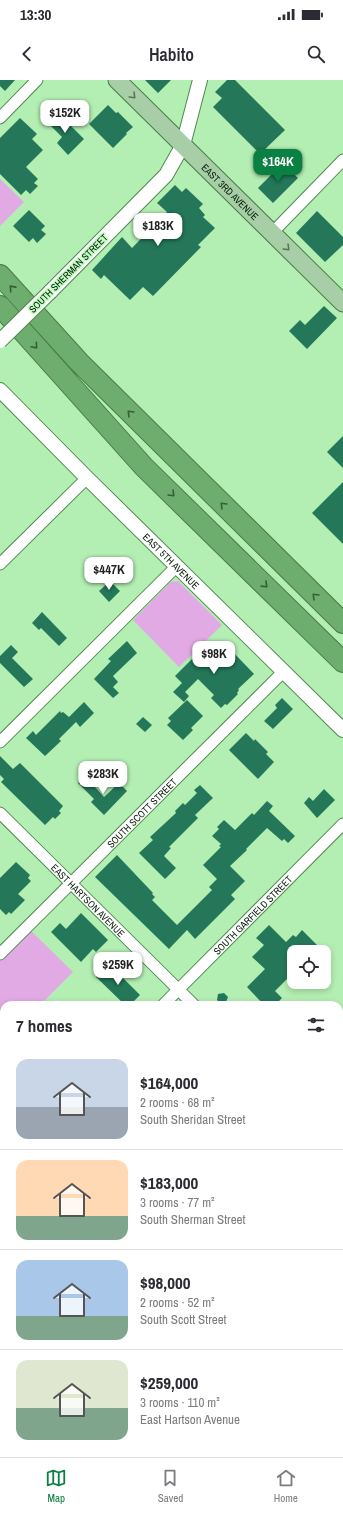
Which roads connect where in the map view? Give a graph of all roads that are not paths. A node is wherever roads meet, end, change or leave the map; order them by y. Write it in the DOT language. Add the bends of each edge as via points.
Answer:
graph roads {
  1 [pos="37,80"];
  2 [pos="117,80"];
  3 [pos="200,80"];
  4 [pos="0,118"];
  5 [pos="183,145"];
  6 [pos="343,160"];
  7 [pos="272,233"];
  8 [pos="0,275"];
  9 [pos="343,303"];
  10 [pos="0,306"];
  11 [pos="0,341"];
  12 [pos="0,390"];
  13 [pos="87,478"];
  14 [pos="0,564"];
  15 [pos="176,567"];
  16 [pos="343,623"];
  17 [pos="342,661"];
  18 [pos="283,672"];
  19 [pos="343,730"];
  20 [pos="0,742"];
  21 [pos="0,812"];
  22 [pos="343,824"];
  23 [pos="71,884"];
  24 [pos="0,954"];
  25 [pos="179,990"];
  26 [pos="167,1001"];
  27 [pos="190,1001"];
  1 -- 4 [label="street"];
  2 -- 5 [label="main road, EAST 3RD AVENUE, one-way"];
  3 -- 5 [label="street, SOUTH SHERMAN STREET"];
  5 -- 7 [label="main road, EAST 3RD AVENUE"];
  5 -- 11 [label="street, SOUTH SHERMAN STREET, bridge" via="166,175"];
  6 -- 7 [label="street"];
  7 -- 9 [label="main road, EAST 3RD AVENUE, one-way"];
  16 -- 8 [label="highway, one-way" via="84,367"];
  10 -- 17 [label="highway, one-way" via="144,467"];
  12 -- 13 [label="street, EAST 5TH AVENUE"];
  13 -- 14 [label="street"];
  13 -- 15 [label="street, EAST 5TH AVENUE"];
  15 -- 18 [label="street, EAST 5TH AVENUE"];
  15 -- 20 [label="street"];
  18 -- 19 [label="street, EAST 5TH AVENUE"];
  18 -- 23 [label="street, SOUTH SCOTT STREET"];
  21 -- 23 [label="street, EAST HARTSON AVENUE"];
  22 -- 25 [label="street, SOUTH GARFIELD STREET"];
  23 -- 24 [label="street, SOUTH SCOTT STREET"];
  23 -- 25 [label="street, EAST HARTSON AVENUE"];
  25 -- 26 [label="street, SOUTH GARFIELD STREET"];
  25 -- 27 [label="street, EAST HARTSON AVENUE"];
}
